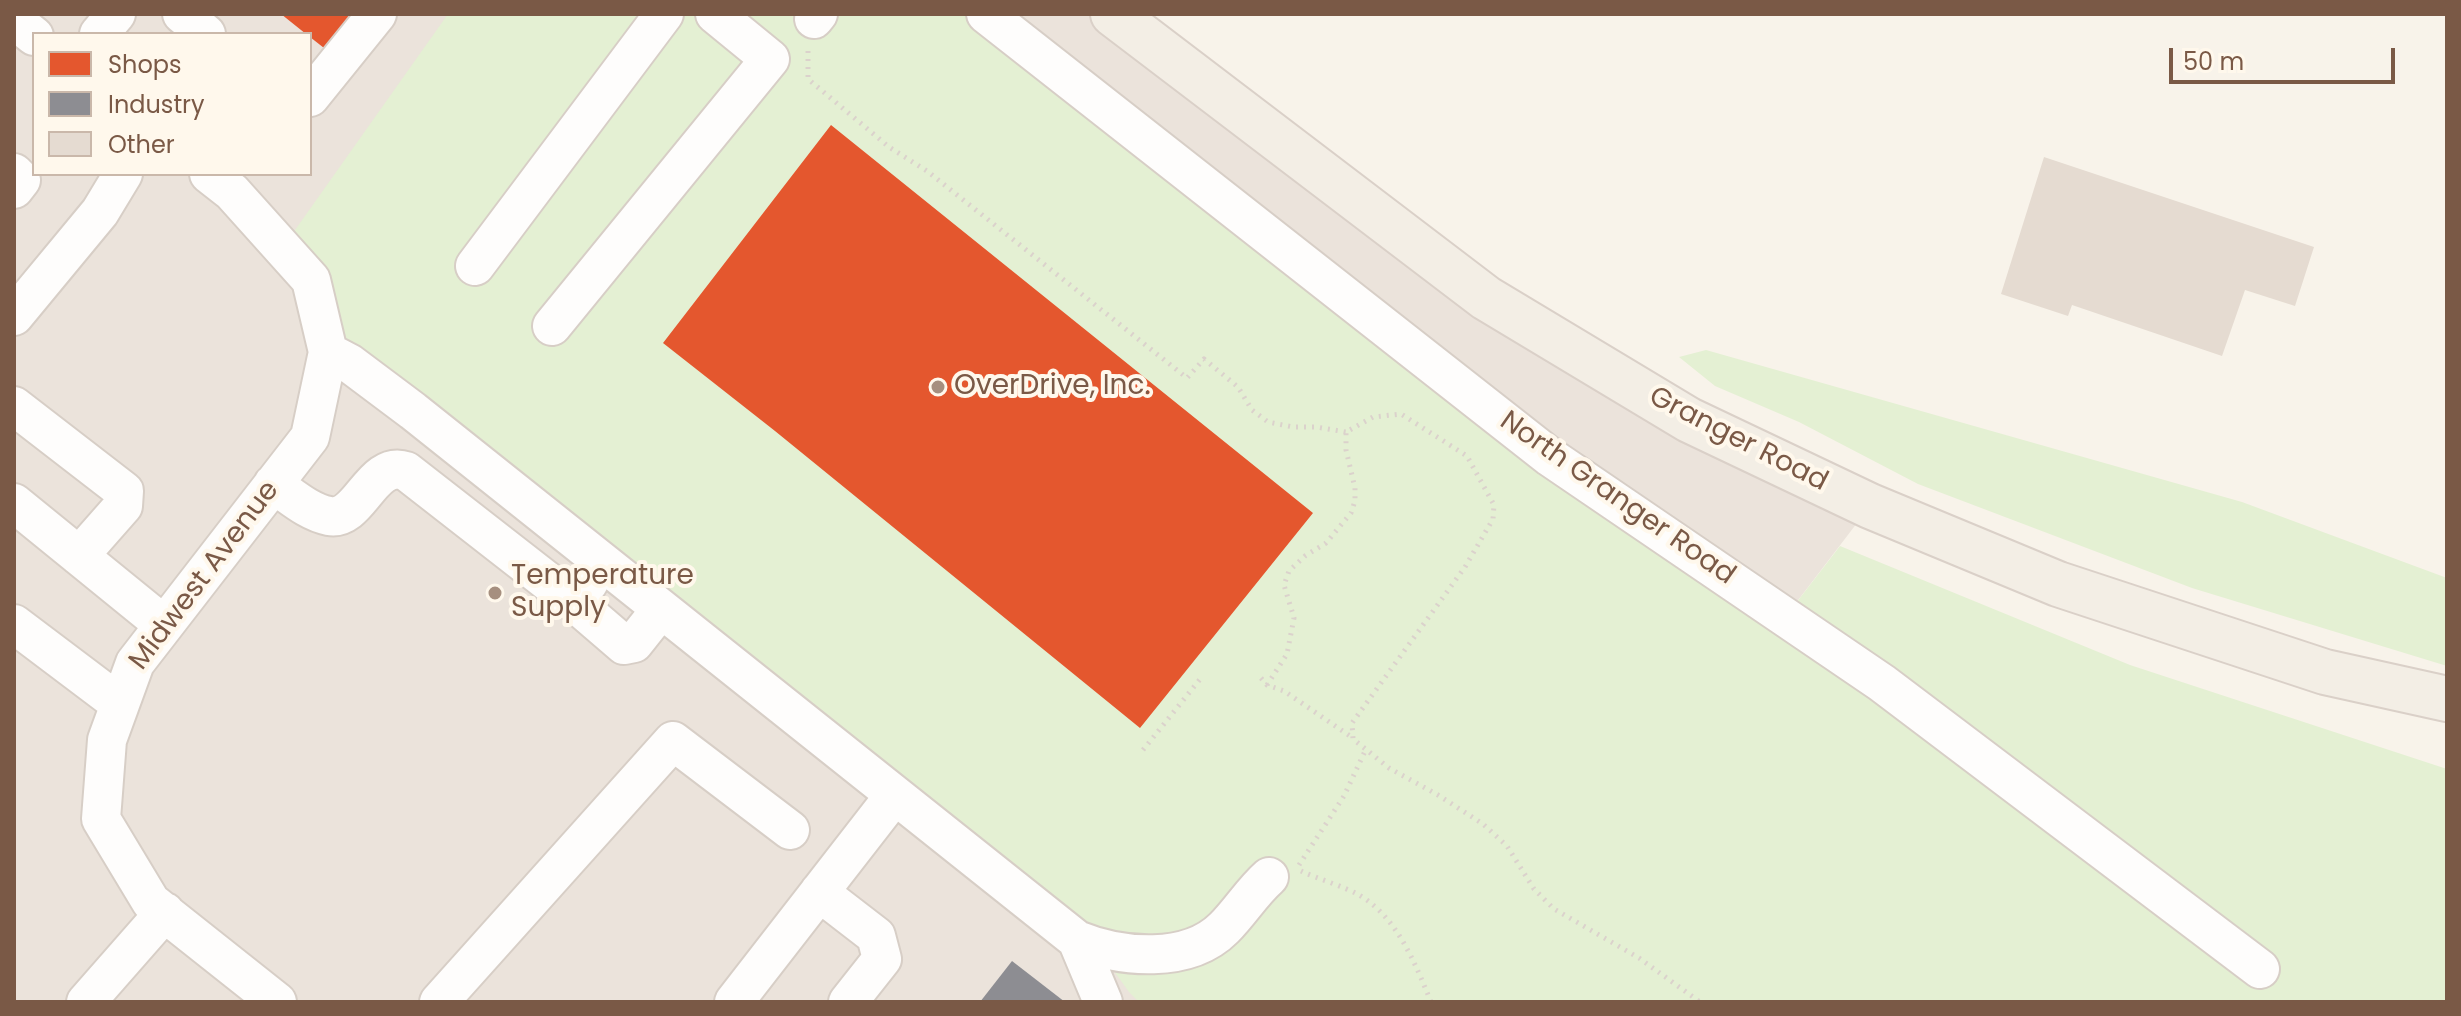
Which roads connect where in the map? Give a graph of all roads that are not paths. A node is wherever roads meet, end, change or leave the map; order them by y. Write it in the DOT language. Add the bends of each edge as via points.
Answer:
graph roads {
  1 [pos="116,14"];
  2 [pos="182,14"];
  3 [pos="377,14"];
  4 [pos="664,14"];
  5 [pos="715,14"];
  6 [pos="986,14"];
  7 [pos="1113,14"];
  8 [pos="101,32"];
  9 [pos="204,32"];
  10 [pos="312,95"];
  11 [pos="14,173"];
  12 [pos="122,176"];
  13 [pos="229,180"];
  14 [pos="14,189"];
  15 [pos="475,266"];
  16 [pos="14,316"];
  17 [pos="552,326"];
  18 [pos="328,352"];
  19 [pos="14,406"];
  20 [pos="273,484"];
  21 [pos="14,503"];
  22 [pos="79,556"];
  23 [pos="603,564"];
  24 [pos="574,602"];
  25 [pos="661,609"];
  26 [pos="14,624"];
  27 [pos="164,625"];
  28 [pos="2447,699"];
  29 [pos="120,704"];
  30 [pos="894,796"];
  31 [pos="790,830"];
  32 [pos="1285,871"];
  33 [pos="819,892"];
  34 [pos="165,912"];
  35 [pos="1077,940"];
  36 [pos="2260,969"];
  37 [pos="254,995"];
  38 [pos="86,1002"];
  39 [pos="439,1002"];
  40 [pos="734,1002"];
  41 [pos="848,1002"];
  42 [pos="1103,1002"];
  1 -- 8 [label="street"];
  2 -- 9 [label="street"];
  3 -- 10 [label="street"];
  4 -- 15 [label="street"];
  5 -- 17 [label="street" via="770,59"];
  6 -- 36 [label="street, North Granger Road" via="1550,457 1882,683"];
  7 -- 28 [label="main road, Granger Road" via="1486,298 1689,420 1870,506 2058,584 2325,672"];
  11 -- 14 [label="street" via="21,180"];
  12 -- 16 [label="street" via="100,212"];
  13 -- 18 [label="street, Midwest Avenue" via="311,280"];
  18 -- 20 [label="street, Midwest Avenue" via="310,437"];
  18 -- 23 [label="street" via="373,381"];
  19 -- 22 [label="street" via="124,491 123,506"];
  20 -- 24 [label="street" via="333,517 346,513 384,472 406,471"];
  20 -- 27 [label="street, Midwest Avenue"];
  21 -- 22 [label="street"];
  22 -- 27 [label="street"];
  23 -- 24 [label="street"];
  23 -- 25 [label="street"];
  24 -- 25 [label="street" via="624,645 634,643"];
  25 -- 30 [label="street"];
  26 -- 29 [label="street"];
  27 -- 29 [label="street, Midwest Avenue" via="135,663"];
  29 -- 34 [label="street, Midwest Avenue" via="107,740 101,819 151,902"];
  30 -- 33 [label="street"];
  30 -- 35 [label="street"];
  31 -- 39 [label="street" via="673,741"];
  32 -- 35 [label="street" via="1221,932 1179,953 1098,949"];
  33 -- 40 [label="street"];
  33 -- 41 [label="street" via="876,936 882,959"];
  34 -- 37 [label="street, Midwest Avenue"];
  34 -- 38 [label="street"];
  35 -- 42 [label="street"];
}
